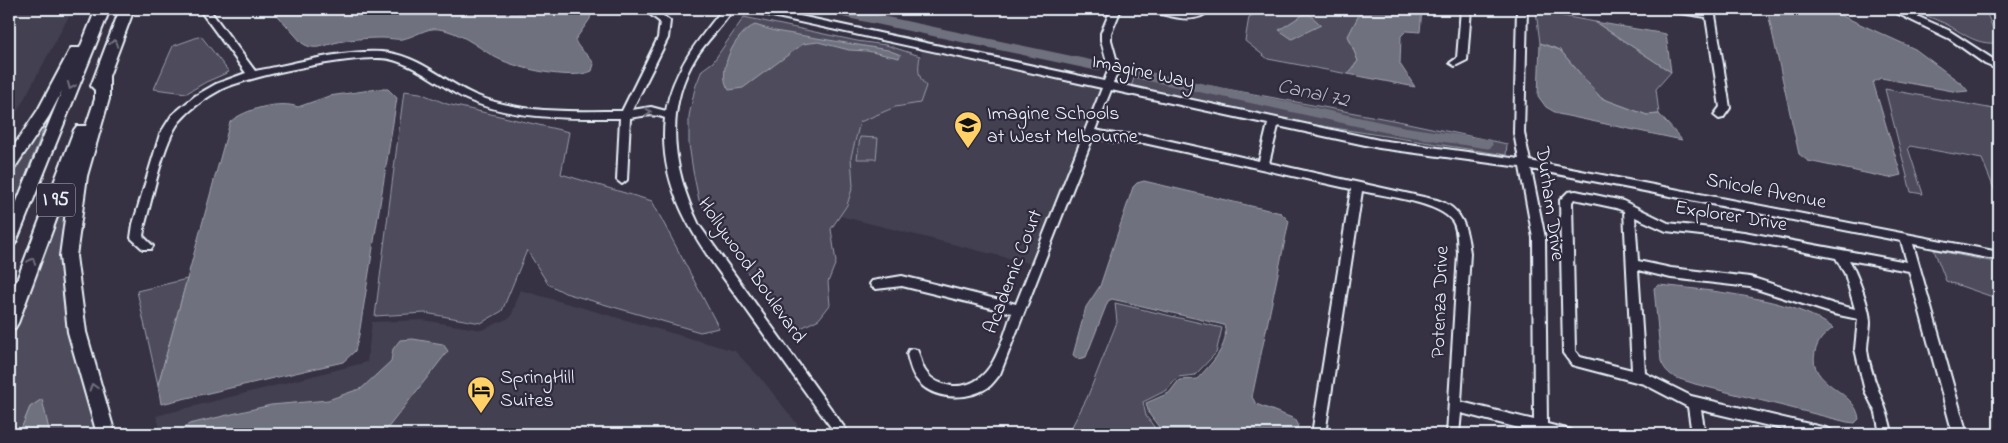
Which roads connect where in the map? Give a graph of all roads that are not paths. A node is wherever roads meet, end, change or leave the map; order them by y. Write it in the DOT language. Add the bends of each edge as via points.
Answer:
graph roads {
  1 [pos="103,9"];
  2 [pos="127,9"];
  3 [pos="204,9"];
  4 [pos="648,9"];
  5 [pos="728,9"];
  6 [pos="754,9"];
  7 [pos="1116,9"];
  8 [pos="1153,9"];
  9 [pos="1206,9"];
  10 [pos="1466,9"];
  11 [pos="1522,9"];
  12 [pos="1674,9"];
  13 [pos="1894,9"];
  14 [pos="1710,12"];
  15 [pos="1455,63"];
  16 [pos="1999,67"];
  17 [pos="252,74"];
  18 [pos="102,76"];
  19 [pos="1108,85"];
  20 [pos="625,115"];
  21 [pos="1719,115"];
  22 [pos="670,116"];
  23 [pos="1274,122"];
  24 [pos="1088,132"];
  25 [pos="1525,164"];
  26 [pos="9,165"];
  27 [pos="1263,165"];
  28 [pos="622,180"];
  29 [pos="1357,186"];
  30 [pos="1629,209"];
  31 [pos="1906,238"];
  32 [pos="9,240"];
  33 [pos="147,246"];
  34 [pos="1839,253"];
  35 [pos="1999,256"];
  36 [pos="1632,264"];
  37 [pos="1914,268"];
  38 [pos="876,284"];
  39 [pos="1019,310"];
  40 [pos="1862,315"];
  41 [pos="9,323"];
  42 [pos="913,354"];
  43 [pos="1639,377"];
  44 [pos="1694,403"];
  45 [pos="1454,406"];
  46 [pos="1541,431"];
  47 [pos="106,434"];
  48 [pos="843,434"];
  49 [pos="1318,434"];
  50 [pos="1452,434"];
  51 [pos="1566,434"];
  52 [pos="1698,434"];
  53 [pos="1826,434"];
  54 [pos="1886,434"];
  55 [pos="1960,434"];
  1 -- 26 [label="highway" via="87,28 44,112"];
  1 -- 32 [label="highway, I 95, one-way"];
  18 -- 2 [label="highway, I 95, one-way"];
  3 -- 17 [label="street" via="244,58"];
  4 -- 20 [label="street" via="666,21 666,27"];
  5 -- 22 [label="street, Hollywood Boulevard" via="685,68"];
  6 -- 19 [label="street, Imagine Way"];
  7 -- 19 [label="street, Academic Court" via="1106,33 1114,69"];
  8 -- 9 [label="street" via="1190,16"];
  10 -- 15 [label="street" via="1462,60"];
  11 -- 25 [label="street, Durham Drive" via="1519,133"];
  12 -- 14 [label="street"];
  13 -- 16 [label="street" via="1945,32"];
  14 -- 21 [label="street" via="1725,108"];
  17 -- 20 [label="street" via="340,58 390,56 471,97 492,104 563,114"];
  17 -- 33 [label="street" via="199,98 176,118 165,134 139,224 137,238"];
  41 -- 18 [label="highway, I 95, one-way"];
  47 -- 18 [label="highway, one-way" via="77,332 68,256 78,176 102,99"];
  19 -- 23 [label="street, Imagine Way"];
  19 -- 24 [label="street, Academic Court"];
  20 -- 22 [label="street, one-way" via="651,111"];
  20 -- 28 [label="street"];
  22 -- 48 [label="street, Hollywood Boulevard" via="670,166 681,202 694,227"];
  23 -- 25 [label="street, Imagine Way" via="1379,144"];
  23 -- 27 [label="street"];
  24 -- 27 [label="street, Potenza Drive" via="1115,138 1144,139"];
  24 -- 39 [label="street, Academic Court"];
  25 -- 31 [label="street, Snicole Avenue"];
  25 -- 46 [label="street, Durham Drive" via="1539,238"];
  27 -- 29 [label="street, Potenza Drive"];
  29 -- 45 [label="street, Potenza Drive" via="1437,204 1453,212 1460,223 1464,254"];
  29 -- 49 [label="street"];
  30 -- 34 [label="street, Explorer Drive" via="1666,227 1744,236"];
  30 -- 36 [label="street"];
  30 -- 43 [label="street, Explorer Drive" via="1620,204 1576,195 1566,200 1568,354 1576,361"];
  31 -- 35 [label="street, Snicole Avenue"];
  31 -- 37 [label="street"];
  34 -- 37 [label="street, Explorer Drive"];
  34 -- 40 [label="street" via="1851,273"];
  36 -- 40 [label="street" via="1750,282"];
  36 -- 43 [label="street"];
  37 -- 55 [label="street"];
  38 -- 39 [label="street" via="902,281"];
  39 -- 42 [label="street, Academic Court" via="996,370 984,384 968,390 950,391 933,386 920,375"];
  40 -- 54 [label="street" via="1861,349"];
  43 -- 44 [label="street, Explorer Drive"];
  44 -- 52 [label="street"];
  44 -- 53 [label="street, Explorer Drive"];
  45 -- 46 [label="street"];
  45 -- 50 [label="street, Potenza Drive"];
  46 -- 51 [label="street"];
}
